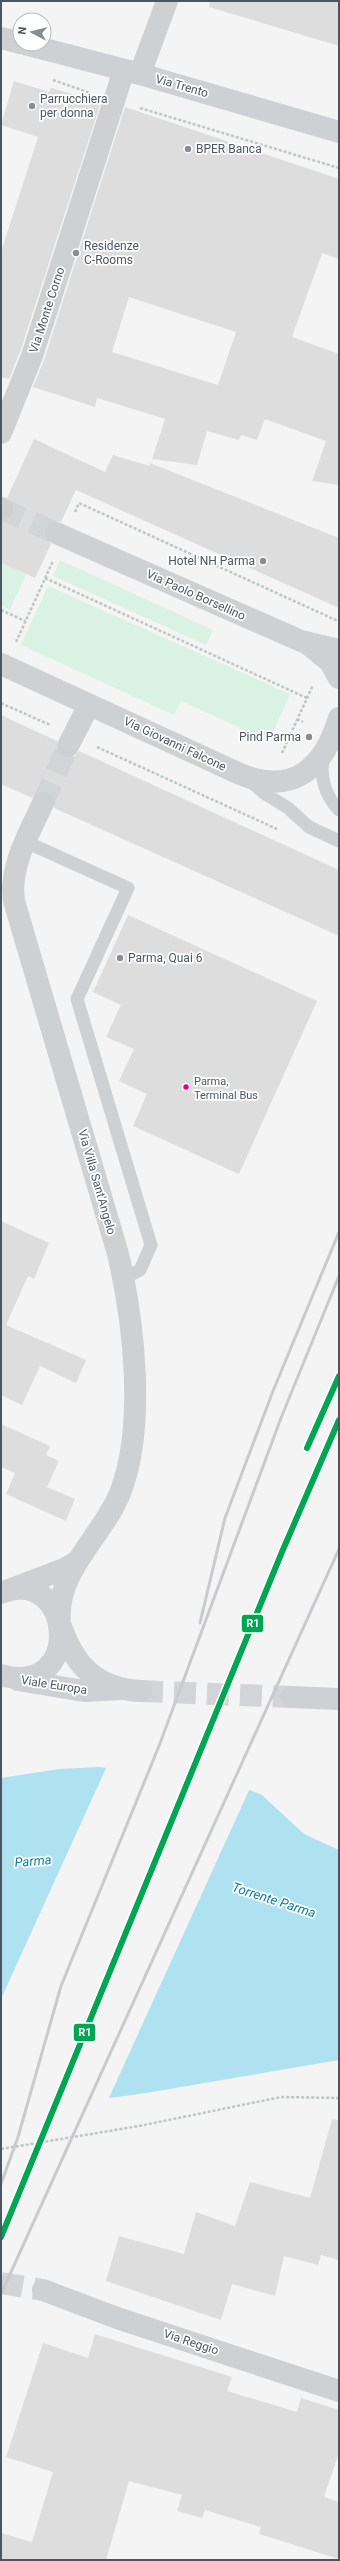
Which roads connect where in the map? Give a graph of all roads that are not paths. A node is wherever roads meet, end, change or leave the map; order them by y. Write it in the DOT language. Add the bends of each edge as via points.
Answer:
graph roads {
  1 [pos="167,1"];
  2 [pos="1,38"];
  3 [pos="12,41"];
  4 [pos="52,51"];
  5 [pos="132,72"];
  6 [pos="339,132"];
  7 [pos="1,433"];
  8 [pos="56,533"];
  9 [pos="301,641"];
  10 [pos="339,650"];
  11 [pos="1,664"];
  12 [pos="339,678"];
  13 [pos="89,705"];
  14 [pos="338,722"];
  15 [pos="68,746"];
  16 [pos="327,746"];
  17 [pos="240,774"];
  18 [pos="43,803"];
  19 [pos="339,810"];
  20 [pos="339,841"];
  21 [pos="26,842"];
  22 [pos="123,1279"];
  23 [pos="78,1561"];
  24 [pos="3,1592"];
  25 [pos="61,1624"];
  26 [pos="5,1676"];
  27 [pos="291,1697"];
  28 [pos="335,1699"];
  29 [pos="43,2290"];
  30 [pos="339,2391"];
  1 -- 5 [label="street, Via Monte Corno"];
  2 -- 3 [label="main road"];
  4 -- 5 [label="main road, Via Trento"];
  5 -- 6 [label="main road, Via Trento"];
  5 -- 7 [label="street, Via Monte Corno" via="115,99 26,375"];
  8 -- 9 [label="street, Via Paolo Borsellino"];
  9 -- 10 [label="street, Via Paolo Borsellino"];
  9 -- 12 [label="street" via="322,653"];
  11 -- 13 [label="street, Via Giovanni Falcone"];
  13 -- 15 [label="street"];
  13 -- 17 [label="street, Via Giovanni Falcone"];
  14 -- 16 [label="street"];
  16 -- 17 [label="street" via="310,770 288,781 262,782"];
  16 -- 19 [label="lane" via="324,758 324,783 328,795"];
  17 -- 20 [label="lane, Via Giovanni Falcone" via="288,808 309,827"];
  18 -- 21 [label="street, Via Villa Sant'Angelo"];
  21 -- 22 [label="street, Via Villa Sant'Angelo" via="12,886 14,901 110,1224"];
  21 -- 22 [label="lane" via="128,888 77,999 152,1245 140,1270"];
  22 -- 23 [label="street, Via Villa Sant'Angelo" via="134,1363 134,1412 130,1453 124,1481 113,1508 103,1527"];
  23 -- 24 [label="street, Via Villa Sant'Angelo" via="64,1569"];
  23 -- 25 [label="street, Via Villa Sant'Angelo" via="62,1597"];
  24 -- 25 [label="main road, Viale Europa" via="25,1590 34,1593 50,1604"];
  25 -- 26 [label="main road" via="60,1647 51,1663 32,1676"];
  25 -- 26 [label="main road, Viale Europa" via="70,1646 91,1675 104,1684 131,1690 84,1691"];
  27 -- 28 [label="main road"];
  29 -- 30 [label="street, Via Reggio" via="117,2318"];
}
